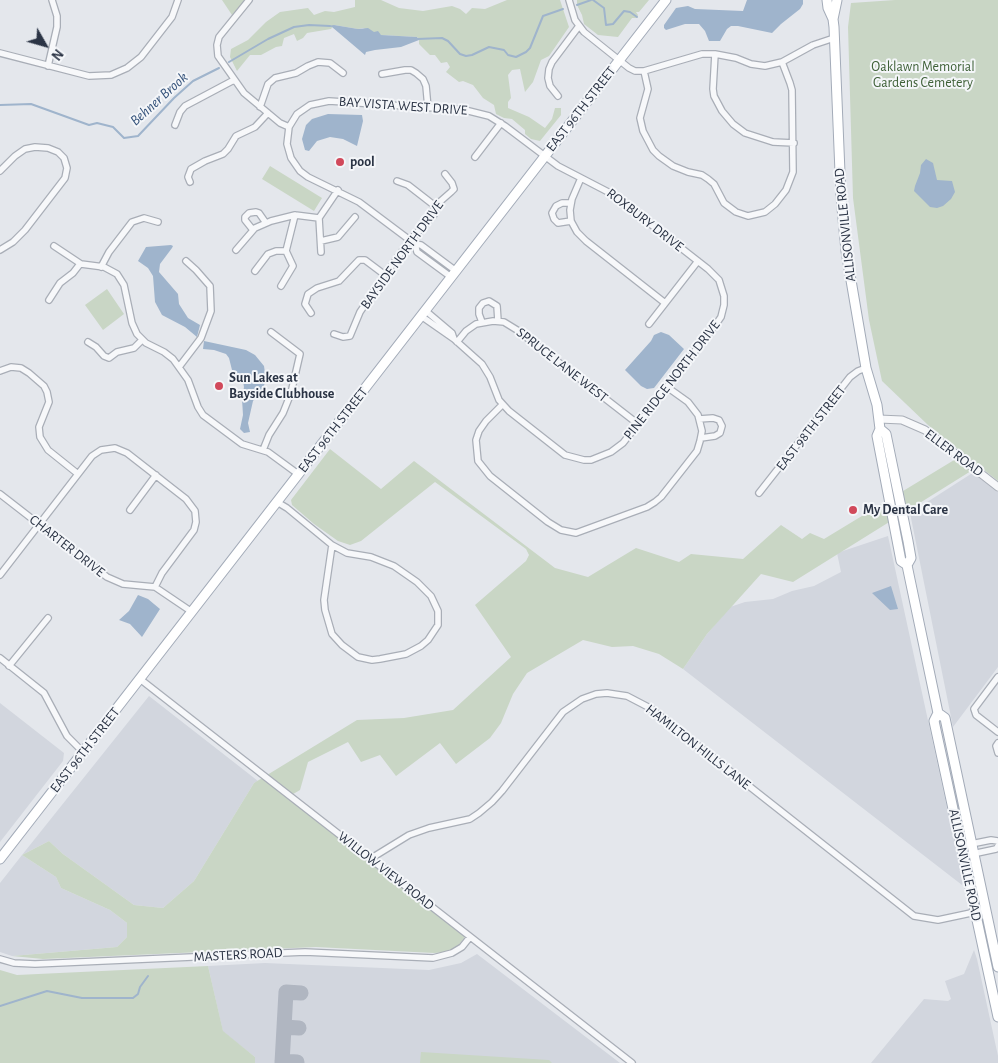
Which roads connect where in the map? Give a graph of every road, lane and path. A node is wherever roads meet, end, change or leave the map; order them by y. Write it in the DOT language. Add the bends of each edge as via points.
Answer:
graph roads {
  1 [pos="52,0"];
  2 [pos="178,0"];
  3 [pos="249,0"];
  4 [pos="569,0"];
  5 [pos="666,0"];
  6 [pos="827,0"];
  7 [pos="837,0"];
  8 [pos="833,19"];
  9 [pos="579,26"];
  10 [pos="834,38"];
  11 [pos="0,52"];
  12 [pos="715,54"];
  13 [pos="619,60"];
  14 [pos="782,62"];
  15 [pos="48,66"];
  16 [pos="644,71"];
  17 [pos="343,73"];
  18 [pos="382,74"];
  19 [pos="234,80"];
  20 [pos="558,96"];
  21 [pos="260,107"];
  22 [pos="428,108"];
  23 [pos="268,113"];
  24 [pos="501,123"];
  25 [pos="175,125"];
  26 [pos="289,126"];
  27 [pos="794,143"];
  28 [pos="544,156"];
  29 [pos="475,157"];
  30 [pos="0,172"];
  31 [pos="444,174"];
  32 [pos="580,178"];
  33 [pos="397,181"];
  34 [pos="190,182"];
  35 [pos="338,190"];
  36 [pos="571,203"];
  37 [pos="435,206"];
  38 [pos="295,215"];
  39 [pos="355,217"];
  40 [pos="319,218"];
  41 [pos="571,221"];
  42 [pos="158,222"];
  43 [pos="266,223"];
  44 [pos="253,230"];
  45 [pos="321,241"];
  46 [pos="412,242"];
  47 [pos="54,246"];
  48 [pos="0,250"];
  49 [pos="236,250"];
  50 [pos="286,251"];
  51 [pos="321,252"];
  52 [pos="698,261"];
  53 [pos="186,262"];
  54 [pos="80,264"];
  55 [pos="101,267"];
  56 [pos="256,271"];
  57 [pos="453,274"];
  58 [pos="385,275"];
  59 [pos="281,286"];
  60 [pos="49,300"];
  61 [pos="665,303"];
  62 [pos="724,305"];
  63 [pos="311,313"];
  64 [pos="423,314"];
  65 [pos="498,321"];
  66 [pos="482,322"];
  67 [pos="649,324"];
  68 [pos="271,332"];
  69 [pos="334,334"];
  70 [pos="142,340"];
  71 [pos="455,340"];
  72 [pos="88,342"];
  73 [pos="179,367"];
  74 [pos="866,368"];
  75 [pos="2,370"];
  76 [pos="668,387"];
  77 [pos="502,405"];
  78 [pos="699,419"];
  79 [pos="878,419"];
  80 [pos="638,424"];
  81 [pos="701,438"];
  82 [pos="263,450"];
  83 [pos="78,474"];
  84 [pos="298,474"];
  85 [pos="156,476"];
  86 [pos="998,487"];
  87 [pos="758,493"];
  88 [pos="0,494"];
  89 [pos="277,502"];
  90 [pos="130,510"];
  91 [pos="39,524"];
  92 [pos="332,545"];
  93 [pos="0,575"];
  94 [pos="155,586"];
  95 [pos="192,612"];
  96 [pos="48,618"];
  97 [pos="0,658"];
  98 [pos="10,666"];
  99 [pos="998,677"];
  100 [pos="140,679"];
  101 [pos="938,713"];
  102 [pos="998,732"];
  103 [pos="998,743"];
  104 [pos="83,752"];
  105 [pos="998,753"];
  106 [pos="998,841"];
  107 [pos="972,844"];
  108 [pos="998,846"];
  109 [pos="962,851"];
  110 [pos="974,854"];
  111 [pos="0,859"];
  112 [pos="370,859"];
  113 [pos="986,910"];
  114 [pos="975,912"];
  115 [pos="470,938"];
  116 [pos="0,959"];
  117 [pos="998,967"];
  118 [pos="998,1017"];
  119 [pos="632,1063"];
  1 -- 15 [label="street" via="57,27"];
  2 -- 15 [label="street" via="172,17 141,57 123,70 95,77"];
  3 -- 19 [label="street" via="221,35 217,45 219,59"];
  4 -- 9 [label="street"];
  5 -- 13 [label="main road, EAST 96TH STREET"];
  6 -- 8 [label="main road, ALLISONVILLE ROAD"];
  7 -- 8 [label="main road, ALLISONVILLE ROAD"];
  8 -- 10 [label="main road, ALLISONVILLE ROAD"];
  9 -- 13 [label="street"];
  9 -- 20 [label="street" via="549,69 550,86"];
  10 -- 14 [label="street"];
  10 -- 74 [label="main road, ALLISONVILLE ROAD" via="844,235"];
  11 -- 15 [label="street"];
  12 -- 14 [label="street" via="766,66"];
  12 -- 16 [label="street" via="693,55"];
  12 -- 27 [label="street" via="714,96 733,124 744,133 773,142"];
  13 -- 16 [label="street" via="631,69"];
  13 -- 28 [label="main road, EAST 96TH STREET"];
  14 -- 27 [label="street" via="792,90"];
  16 -- 27 [label="street" via="648,89 640,118 648,143 659,156 680,169 708,179 724,203 736,212 748,216 760,214 775,204 786,190 793,172"];
  17 -- 21 [label="street" via="330,63 318,62 296,73 275,78 268,84"];
  18 -- 22 [label="street" via="405,70 416,73 426,86"];
  19 -- 21 [label="street"];
  19 -- 25 [label="street" via="185,106"];
  21 -- 23 [label="street"];
  22 -- 24 [label="street, BAY VISTA WEST DRIVE" via="476,112"];
  22 -- 26 [label="street, BAY VISTA WEST DRIVE" via="324,101 305,108"];
  23 -- 26 [label="street"];
  23 -- 34 [label="street" via="256,127 236,136 223,154 192,168 188,175"];
  24 -- 28 [label="street, BAY VISTA WEST DRIVE"];
  24 -- 29 [label="street"];
  26 -- 35 [label="street" via="287,146 295,165 307,176"];
  28 -- 32 [label="street, ROXBURY DRIVE"];
  28 -- 57 [label="main road, EAST 96TH STREET"];
  30 -- 48 [label="street" via="15,156 30,148 48,148 61,154 67,165 65,178 23,232"];
  31 -- 37 [label="street, BAYSIDE NORTH DRIVE" via="454,189"];
  32 -- 36 [label="street"];
  32 -- 52 [label="street, ROXBURY DRIVE" via="612,194"];
  33 -- 37 [label="street" via="408,185"];
  35 -- 40 [label="street"];
  35 -- 46 [label="street" via="364,205"];
  36 -- 41 [label="street"];
  36 -- 41 [label="street" via="556,206 552,213 558,223"];
  37 -- 46 [label="street, BAYSIDE NORTH DRIVE" via="434,215"];
  38 -- 40 [label="street"];
  38 -- 43 [label="street"];
  38 -- 50 [label="street"];
  39 -- 45 [label="street" via="338,238"];
  40 -- 45 [label="street"];
  41 -- 61 [label="street" via="576,232 586,241"];
  42 -- 55 [label="street" via="144,218 132,222"];
  43 -- 44 [label="street"];
  43 -- 44 [label="street" via="258,213 249,213 245,220"];
  44 -- 49 [label="street"];
  45 -- 51 [label="street"];
  46 -- 57 [label="street" via="421,245"];
  46 -- 58 [label="street, BAYSIDE NORTH DRIVE"];
  47 -- 54 [label="street"];
  50 -- 56 [label="street" via="268,254"];
  50 -- 59 [label="street" via="293,266"];
  52 -- 61 [label="street"];
  52 -- 62 [label="street, ROXBURY DRIVE" via="719,280"];
  53 -- 73 [label="street" via="210,286 211,311 201,338"];
  54 -- 55 [label="street"];
  54 -- 60 [label="street" via="60,283"];
  55 -- 70 [label="street" via="113,271 122,280 133,326"];
  57 -- 64 [label="main road, EAST 96TH STREET"];
  58 -- 63 [label="street" via="365,260 359,260 339,281 317,288 306,296 305,306"];
  58 -- 69 [label="street, BAYSIDE NORTH DRIVE" via="360,312 352,333 345,337"];
  61 -- 67 [label="street"];
  62 -- 76 [label="street, PINE RIDGE NORTH DRIVE" via="721,317"];
  64 -- 71 [label="street" via="452,332"];
  64 -- 84 [label="main road, EAST 96TH STREET"];
  65 -- 66 [label="street"];
  65 -- 66 [label="street" via="497,306 489,301 479,308"];
  65 -- 80 [label="street, SPRUCE LANE WEST" via="516,330"];
  66 -- 71 [label="street"];
  68 -- 82 [label="street" via="300,354 283,414 268,434"];
  70 -- 72 [label="street" via="134,348 110,358"];
  70 -- 73 [label="street" via="167,354"];
  71 -- 77 [label="street" via="482,364"];
  73 -- 82 [label="street" via="205,417 245,446"];
  74 -- 79 [label="main road, ALLISONVILLE ROAD"];
  74 -- 87 [label="street, EAST 98TH STREET" via="850,377"];
  75 -- 83 [label="street" via="23,369 44,386 49,402 40,422 40,437 48,450"];
  76 -- 78 [label="street" via="688,402"];
  76 -- 80 [label="street, PINE RIDGE NORTH DRIVE"];
  77 -- 80 [label="street, PINE RIDGE NORTH DRIVE" via="565,455 584,460 611,452"];
  77 -- 81 [label="street" via="479,431 476,440 478,461 490,476 561,530 576,533 655,502 693,455"];
  78 -- 81 [label="street"];
  78 -- 81 [label="street" via="714,418 722,426 715,436"];
  79 -- 86 [label="street, ELLER ROAD" via="902,420 925,430"];
  79 -- 101 [label="main road, ALLISONVILLE ROAD" via="880,429 886,434 905,527 911,558 907,565"];
  82 -- 84 [label="street"];
  83 -- 85 [label="street" via="94,454 111,448 127,453"];
  83 -- 91 [label="street"];
  84 -- 89 [label="main road, EAST 96TH STREET"];
  85 -- 90 [label="street"];
  85 -- 94 [label="street" via="189,502 195,511 196,522 191,535"];
  88 -- 91 [label="street, CHARTER DRIVE"];
  89 -- 92 [label="street"];
  89 -- 95 [label="main road, EAST 96TH STREET"];
  91 -- 93 [label="street"];
  91 -- 94 [label="street, CHARTER DRIVE" via="111,579 124,584"];
  92 -- 92 [label="street" via="347,553 394,566 417,582 431,596 438,611 438,625 428,640 406,654 372,660 358,657 342,646 332,634 324,600"];
  94 -- 95 [label="street"];
  95 -- 100 [label="main road, EAST 96TH STREET"];
  96 -- 98 [label="street"];
  97 -- 98 [label="street"];
  98 -- 104 [label="street" via="44,694 67,736"];
  99 -- 102 [label="street" via="974,709 976,715"];
  100 -- 104 [label="main road, EAST 96TH STREET"];
  100 -- 112 [label="street, WILLOW VIEW ROAD"];
  101 -- 107 [label="main road, ALLISONVILLE ROAD" via="944,718"];
  101 -- 109 [label="main road, ALLISONVILLE ROAD" via="934,720"];
  103 -- 105 [label="street"];
  104 -- 111 [label="main road, EAST 96TH STREET"];
  106 -- 107 [label="street"];
  107 -- 109 [label="street"];
  107 -- 110 [label="main road, ALLISONVILLE ROAD"];
  108 -- 110 [label="street"];
  109 -- 110 [label="street"];
  109 -- 114 [label="main road, ALLISONVILLE ROAD"];
  110 -- 113 [label="main road, ALLISONVILLE ROAD"];
  112 -- 114 [label="street, HAMILTON HILLS LANE" via="409,835 470,819 479,813 502,791 564,712 582,699 607,693 627,696 650,708 914,916 938,920"];
  112 -- 115 [label="street, WILLOW VIEW ROAD"];
  113 -- 114 [label="street, HAMILTON HILLS LANE"];
  113 -- 117 [label="main road, ALLISONVILLE ROAD"];
  114 -- 118 [label="main road, ALLISONVILLE ROAD"];
  115 -- 116 [label="street, MASTERS ROAD" via="446,956 433,958 305,952 35,964"];
  115 -- 119 [label="street, WILLOW VIEW ROAD"];
}
